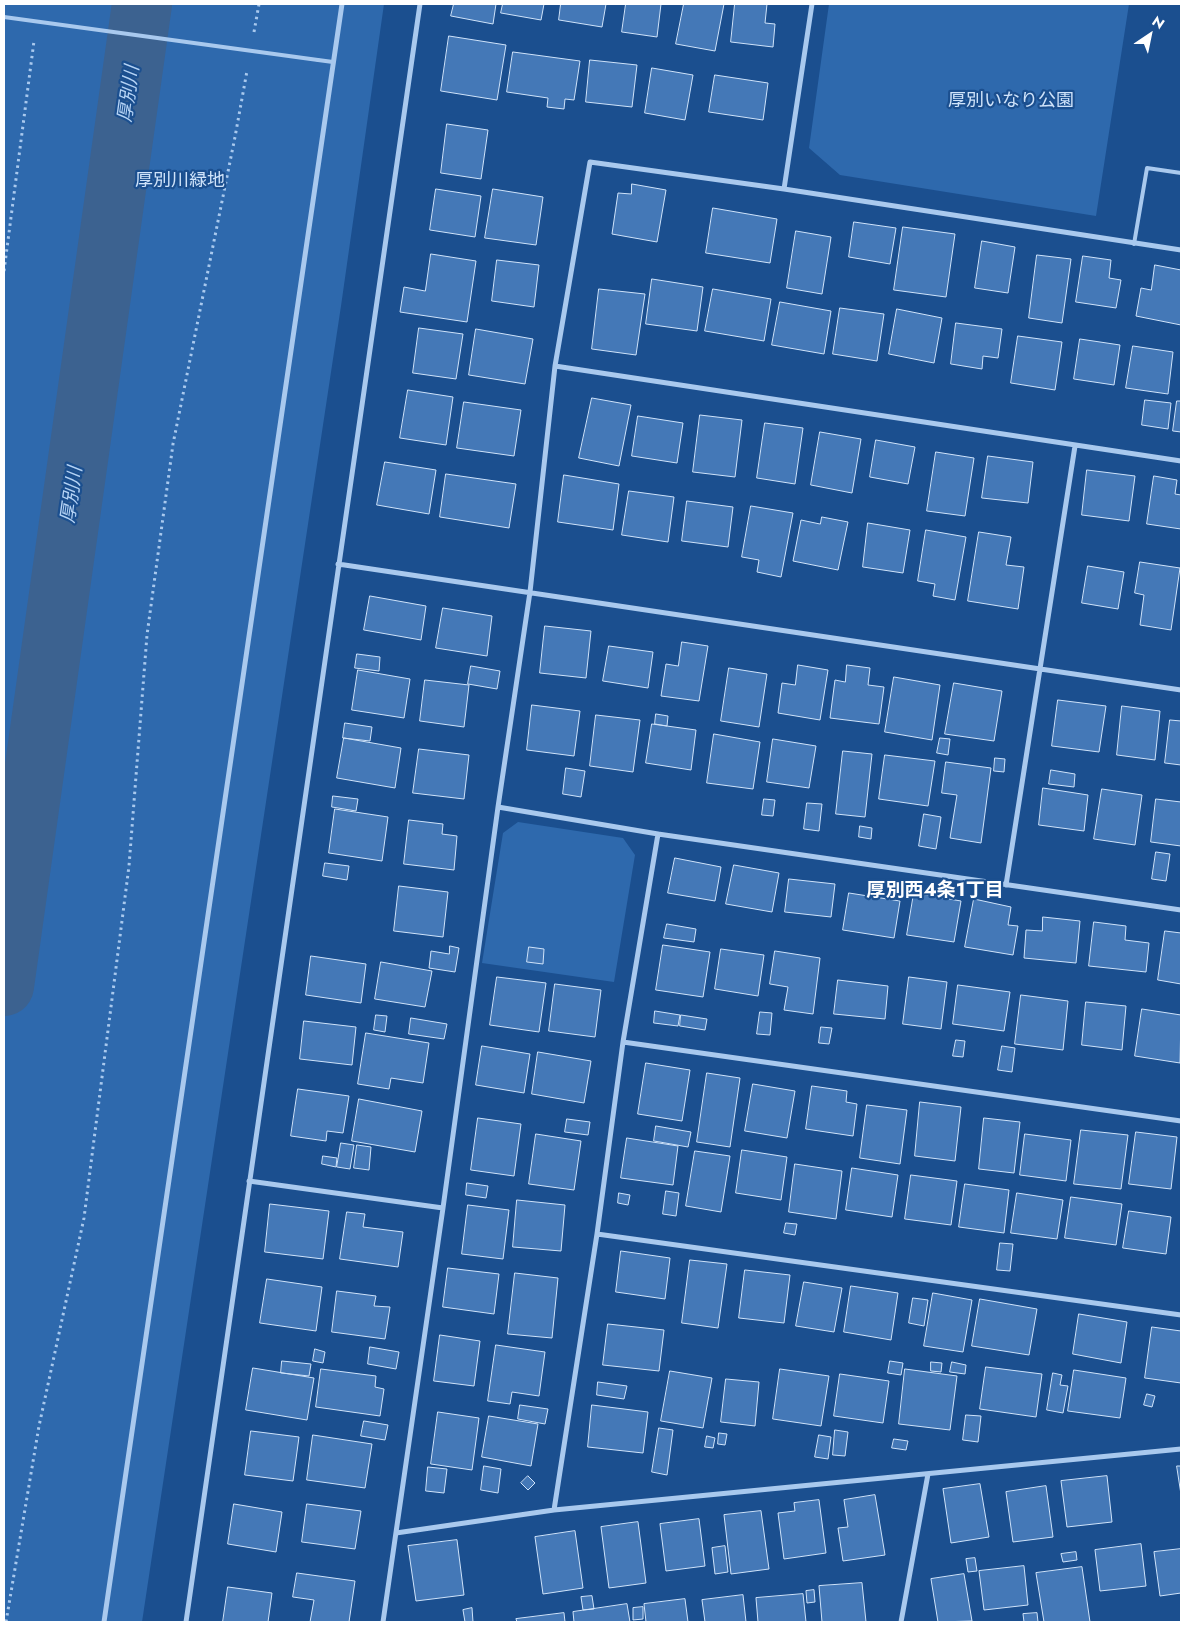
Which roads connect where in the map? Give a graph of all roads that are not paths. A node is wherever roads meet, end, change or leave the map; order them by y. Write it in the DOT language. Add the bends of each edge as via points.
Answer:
graph roads {
  1 [pos="342,4"];
  2 [pos="420,4"];
  3 [pos="812,4"];
  4 [pos="4,16"];
  5 [pos="333,62"];
  6 [pos="1181,173"];
  7 [pos="784,189"];
  8 [pos="1134,244"];
  9 [pos="1181,250"];
  10 [pos="555,366"];
  11 [pos="1075,446"];
  12 [pos="1181,461"];
  13 [pos="338,564"];
  14 [pos="530,592"];
  15 [pos="1040,669"];
  16 [pos="1181,690"];
  17 [pos="498,807"];
  18 [pos="658,834"];
  19 [pos="1006,885"];
  20 [pos="1181,910"];
  21 [pos="623,1042"];
  22 [pos="1181,1121"];
  23 [pos="249,1181"];
  24 [pos="443,1208"];
  25 [pos="597,1234"];
  26 [pos="1181,1315"];
  27 [pos="1181,1449"];
  28 [pos="928,1474"];
  29 [pos="554,1510"];
  30 [pos="396,1533"];
  31 [pos="104,1622"];
  32 [pos="186,1622"];
  33 [pos="383,1622"];
  34 [pos="901,1622"];
  1 -- 5 [label="street"];
  2 -- 13 [label="street"];
  3 -- 7 [label="street"];
  4 -- 5 [label="lane, bridge"];
  5 -- 31 [label="street"];
  6 -- 8 [label="lane" via="1147,168"];
  7 -- 8 [label="street"];
  7 -- 10 [label="street" via="590,162"];
  8 -- 9 [label="street"];
  10 -- 11 [label="street"];
  10 -- 14 [label="street"];
  11 -- 12 [label="street"];
  11 -- 15 [label="street"];
  13 -- 14 [label="street"];
  13 -- 23 [label="street"];
  14 -- 15 [label="street"];
  14 -- 17 [label="street"];
  15 -- 16 [label="street"];
  15 -- 19 [label="street"];
  17 -- 18 [label="street"];
  17 -- 24 [label="street"];
  18 -- 19 [label="street"];
  18 -- 21 [label="street"];
  19 -- 20 [label="street"];
  21 -- 22 [label="street"];
  21 -- 25 [label="street"];
  23 -- 24 [label="street"];
  23 -- 32 [label="street"];
  24 -- 30 [label="street"];
  25 -- 26 [label="street"];
  25 -- 29 [label="street"];
  27 -- 28 [label="street"];
  28 -- 29 [label="street"];
  28 -- 34 [label="street"];
  29 -- 30 [label="street"];
  30 -- 33 [label="street"];
}
